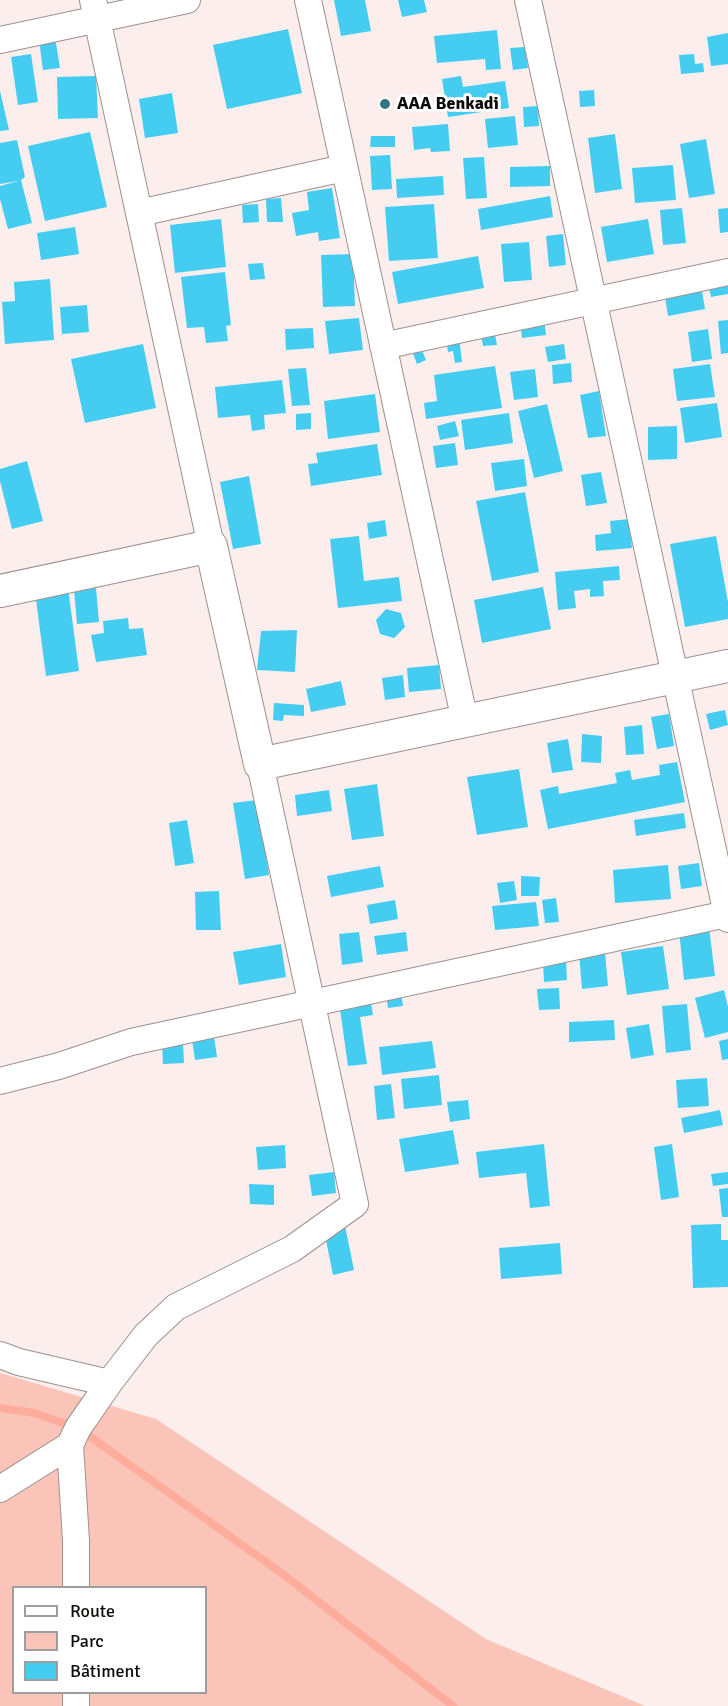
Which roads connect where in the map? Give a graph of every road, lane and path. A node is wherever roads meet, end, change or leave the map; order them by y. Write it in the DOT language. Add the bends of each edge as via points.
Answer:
graph roads {
  1 [pos="187,0"];
  2 [pos="308,0"];
  3 [pos="528,0"];
  4 [pos="95,10"];
  5 [pos="0,40"];
  6 [pos="344,168"];
  7 [pos="139,213"];
  8 [pos="728,272"];
  9 [pos="594,301"];
  10 [pos="383,346"];
  11 [pos="211,546"];
  12 [pos="0,590"];
  13 [pos="728,666"];
  14 [pos="676,677"];
  15 [pos="465,721"];
  16 [pos="260,764"];
  17 [pos="727,916"];
  18 [pos="311,1003"];
  19 [pos="0,1081"];
  20 [pos="0,1355"];
  21 [pos="109,1383"];
  22 [pos="70,1445"];
  23 [pos="0,1490"];
  24 [pos="76,1586"];
  1 -- 4 [label="street"];
  2 -- 6 [label="street"];
  3 -- 9 [label="street"];
  4 -- 5 [label="street"];
  4 -- 7 [label="street"];
  6 -- 7 [label="street"];
  6 -- 10 [label="street"];
  7 -- 11 [label="street"];
  8 -- 9 [label="street"];
  9 -- 10 [label="street"];
  9 -- 14 [label="street"];
  10 -- 15 [label="street"];
  11 -- 12 [label="street"];
  11 -- 16 [label="street"];
  13 -- 14 [label="street"];
  14 -- 15 [label="street"];
  14 -- 17 [label="street"];
  15 -- 16 [label="street"];
  16 -- 18 [label="street"];
  17 -- 18 [label="street"];
  18 -- 19 [label="street" via="131,1042"];
  18 -- 21 [label="street" via="355,1204 292,1249 176,1307 146,1335"];
  20 -- 21 [label="street"];
  21 -- 22 [label="street"];
  22 -- 23 [label="street"];
  22 -- 24 [label="street"];
}
